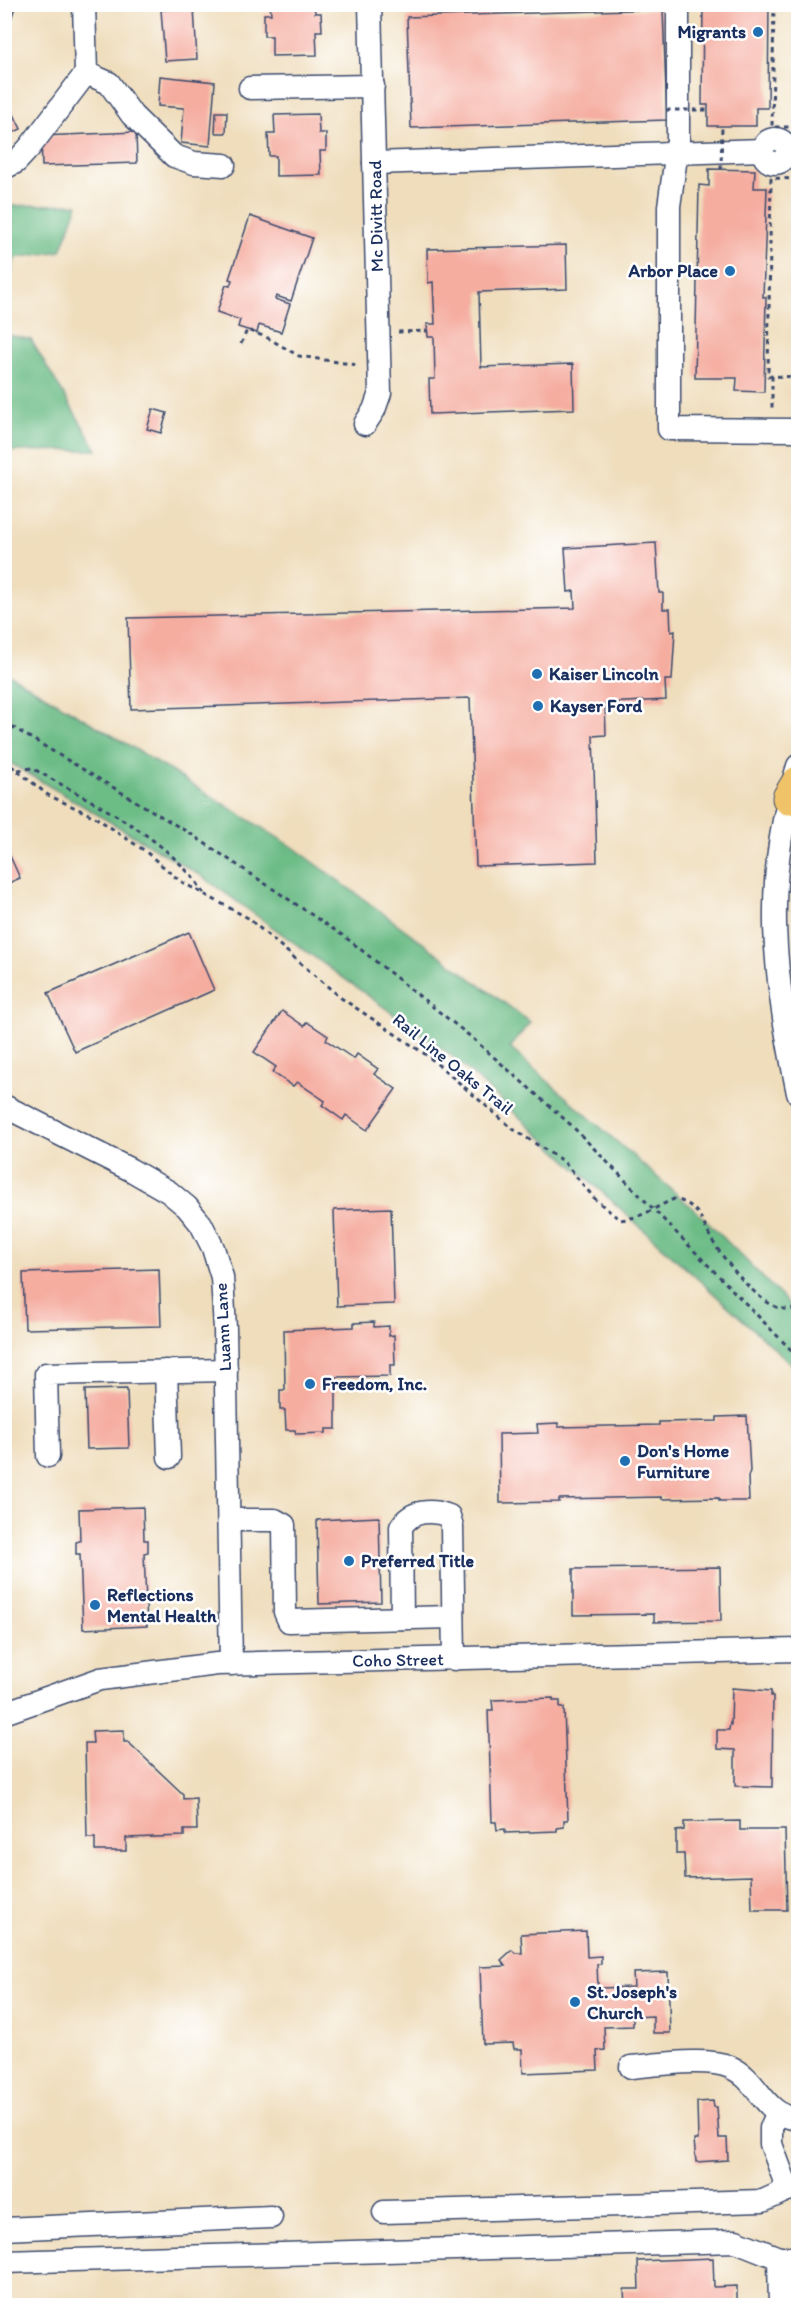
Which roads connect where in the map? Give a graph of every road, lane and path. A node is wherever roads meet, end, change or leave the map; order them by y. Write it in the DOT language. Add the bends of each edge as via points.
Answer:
graph roads {
  1 [pos="84,4"];
  2 [pos="370,4"];
  3 [pos="678,4"];
  4 [pos="774,4"];
  5 [pos="86,73"];
  6 [pos="373,86"];
  7 [pos="250,88"];
  8 [pos="672,110"];
  9 [pos="708,110"];
  10 [pos="722,126"];
  11 [pos="787,148"];
  12 [pos="677,152"];
  13 [pos="721,160"];
  14 [pos="374,163"];
  15 [pos="224,165"];
  16 [pos="4,168"];
  17 [pos="798,180"];
  18 [pos="428,331"];
  19 [pos="378,332"];
  20 [pos="241,344"];
  21 [pos="357,365"];
  22 [pos="772,376"];
  23 [pos="798,377"];
  24 [pos="365,424"];
  25 [pos="772,430"];
  26 [pos="798,430"];
  27 [pos="4,722"];
  28 [pos="4,760"];
  29 [pos="798,765"];
  30 [pos="18,770"];
  31 [pos="794,791"];
  32 [pos="206,895"];
  33 [pos="798,1093"];
  34 [pos="4,1106"];
  35 [pos="654,1211"];
  36 [pos="798,1309"];
  37 [pos="798,1357"];
  38 [pos="226,1370"];
  39 [pos="166,1371"];
  40 [pos="48,1456"];
  41 [pos="169,1457"];
  42 [pos="229,1520"];
  43 [pos="453,1617"];
  44 [pos="402,1618"];
  45 [pos="798,1650"];
  46 [pos="454,1659"];
  47 [pos="231,1664"];
  48 [pos="4,1713"];
  49 [pos="631,2067"];
  50 [pos="788,2116"];
  51 [pos="793,2187"];
  52 [pos="384,2212"];
  53 [pos="271,2217"];
  54 [pos="4,2229"];
  55 [pos="789,2258"];
  56 [pos="4,2262"];
  57 [pos="780,2306"];
  1 -- 5 [label="street"];
  2 -- 6 [label="street, Mc Divitt Road"];
  3 -- 8 [label="street"];
  4 -- 11 [label="path" via="772,127"];
  5 -- 15 [label="street" via="109,83 132,115 174,156 194,163"];
  5 -- 16 [label="street" via="29,148"];
  6 -- 7 [label="street"];
  6 -- 14 [label="street, Mc Divitt Road"];
  8 -- 9 [label="path, bridge"];
  8 -- 12 [label="street"];
  10 -- 13 [label="path, bridge"];
  11 -- 13 [label="street"];
  12 -- 13 [label="street"];
  12 -- 14 [label="street"];
  12 -- 25 [label="street" via="669,206 669,429"];
  14 -- 19 [label="street, Mc Divitt Road"];
  17 -- 22 [label="path" via="771,178 768,376"];
  18 -- 19 [label="path"];
  19 -- 24 [label="street, Mc Divitt Road" via="380,393"];
  20 -- 21 [label="path" via="247,330 299,356"];
  22 -- 23 [label="path"];
  22 -- 25 [label="path"];
  25 -- 26 [label="street"];
  27 -- 35 [label="path" via="194,836 345,938 471,1038 571,1125"];
  28 -- 30 [label="path, Rail Line Oaks Trail"];
  29 -- 31 [label="street"];
  30 -- 32 [label="path, Rail Line Oaks Trail" via="48,795 95,817 180,881"];
  30 -- 32 [label="path, Rail Line Oaks Trail" via="32,768 134,828 191,873"];
  31 -- 33 [label="street" via="778,854 774,943 780,1000"];
  32 -- 35 [label="path, Rail Line Oaks Trail" via="248,918 341,998 428,1056 513,1129 564,1162 595,1199 620,1220"];
  34 -- 38 [label="street, Luann Lane" via="131,1170 187,1207 201,1224 222,1277"];
  35 -- 36 [label="path" via="674,1199 691,1205 735,1272 765,1300 780,1308"];
  35 -- 37 [label="path"];
  38 -- 39 [label="street"];
  38 -- 42 [label="street, Luann Lane"];
  39 -- 40 [label="street" via="46,1374"];
  39 -- 41 [label="street"];
  42 -- 44 [label="street" via="275,1520 284,1526 285,1612 290,1621"];
  42 -- 47 [label="street, Luann Lane"];
  43 -- 44 [label="street"];
  43 -- 44 [label="street" via="452,1526 449,1516 439,1512 406,1518 401,1527"];
  43 -- 46 [label="street"];
  45 -- 46 [label="street, Coho Street"];
  46 -- 47 [label="street, Coho Street"];
  47 -- 48 [label="street, Coho Street" via="100,1679"];
  49 -- 50 [label="street" via="714,2063 729,2067 745,2076"];
  50 -- 51 [label="street" via="771,2128 771,2144"];
  51 -- 52 [label="street" via="763,2201"];
  53 -- 54 [label="street"];
  55 -- 56 [label="street" via="736,2241"];
  55 -- 57 [label="street"];
}
